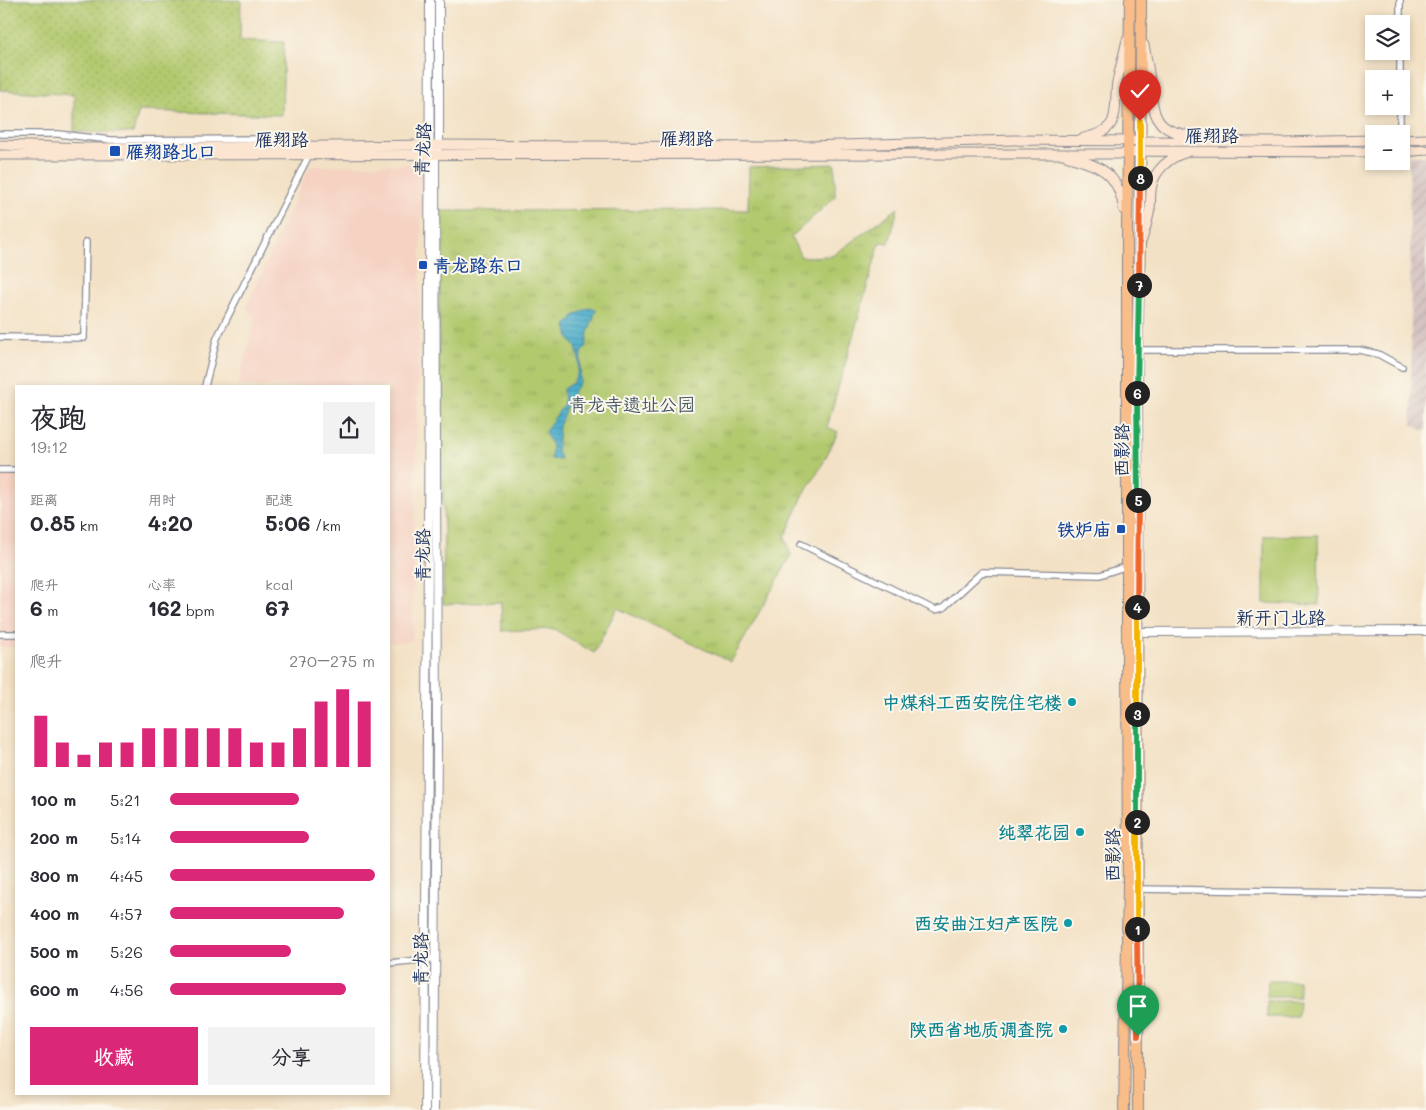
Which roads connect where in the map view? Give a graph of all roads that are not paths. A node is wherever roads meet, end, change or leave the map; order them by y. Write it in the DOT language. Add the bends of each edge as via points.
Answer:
graph roads {
  1 [pos="430,0"];
  2 [pos="439,0"];
  3 [pos="1130,0"];
  4 [pos="1141,0"];
  5 [pos="1400,0"];
  6 [pos="1400,15"];
  7 [pos="1130,28"];
  8 [pos="1142,28"];
  9 [pos="0,134"];
  10 [pos="1426,139"];
  11 [pos="1073,140"];
  12 [pos="1365,140"];
  13 [pos="1410,140"];
  14 [pos="1127,141"];
  15 [pos="1228,142"];
  16 [pos="0,145"];
  17 [pos="1140,146"];
  18 [pos="310,150"];
  19 [pos="433,150"];
  20 [pos="1426,150"];
  21 [pos="1410,151"];
  22 [pos="1192,152"];
  23 [pos="1365,152"];
  24 [pos="1056,154"];
  25 [pos="1127,154"];
  26 [pos="0,155"];
  27 [pos="1127,225"];
  28 [pos="86,242"];
  29 [pos="1140,245"];
  30 [pos="0,337"];
  31 [pos="1137,350"];
  32 [pos="1402,367"];
  33 [pos="205,385"];
  34 [pos="0,470"];
  35 [pos="15,470"];
  36 [pos="801,544"];
  37 [pos="1127,566"];
  38 [pos="1426,631"];
  39 [pos="1137,632"];
  40 [pos="0,634"];
  41 [pos="15,634"];
  42 [pos="1132,889"];
  43 [pos="1426,893"];
  44 [pos="431,959"];
  45 [pos="390,963"];
  46 [pos="425,1110"];
  47 [pos="434,1110"];
  48 [pos="1124,1110"];
  49 [pos="1138,1110"];
  1 -- 19 [label="street, 青龙路"];
  2 -- 19 [label="street, 青龙路"];
  3 -- 7 [label="main road, 西影路"];
  4 -- 8 [label="main road, 西影路"];
  5 -- 6 [label="street"];
  7 -- 11 [label="main road" via="1118,79 1114,120 1098,134"];
  7 -- 14 [label="main road, 西影路"];
  8 -- 15 [label="main road" via="1158,122 1178,133"];
  8 -- 17 [label="main road, 西影路"];
  9 -- 18 [label="street" via="58,134 111,140 274,139"];
  10 -- 13 [label="main road"];
  11 -- 14 [label="main road, 雁翔路"];
  11 -- 19 [label="main road, 雁翔路"];
  12 -- 15 [label="main road, 雁翔路"];
  14 -- 17 [label="main road, 雁翔路"];
  14 -- 25 [label="main road, 西影路"];
  15 -- 17 [label="main road, 雁翔路"];
  16 -- 18 [label="main road, 雁翔路"];
  17 -- 22 [label="main road, 雁翔路"];
  17 -- 25 [label="main road, 雁翔路"];
  17 -- 29 [label="main road, 西影路"];
  18 -- 19 [label="main road, 雁翔路"];
  18 -- 26 [label="main road, 雁翔路"];
  18 -- 33 [label="street" via="217,338"];
  19 -- 24 [label="main road, 雁翔路"];
  19 -- 44 [label="street, 青龙路" via="429,593"];
  20 -- 21 [label="main road"];
  22 -- 23 [label="main road, 雁翔路"];
  22 -- 29 [label="main road" via="1173,158 1154,177 1149,216"];
  24 -- 25 [label="main road, 雁翔路"];
  24 -- 27 [label="main road" via="1093,164 1107,172 1120,190"];
  25 -- 27 [label="main road, 西影路"];
  27 -- 37 [label="main road, 西影路"];
  28 -- 30 [label="street" via="84,338"];
  29 -- 31 [label="main road, 西影路"];
  31 -- 32 [label="street" via="1359,350 1378,354"];
  31 -- 39 [label="main road, 西影路"];
  34 -- 35 [label="street"];
  36 -- 37 [label="street" via="935,610 943,608 982,572 1100,575"];
  37 -- 42 [label="main road, 西影路"];
  38 -- 39 [label="street, 新开门北路"];
  39 -- 42 [label="main road, 西影路"];
  40 -- 41 [label="street"];
  42 -- 43 [label="street"];
  42 -- 48 [label="main road, 西影路"];
  42 -- 49 [label="main road, 西影路"];
  44 -- 45 [label="street"];
  44 -- 46 [label="street, 青龙路"];
  44 -- 47 [label="street, 青龙路"];
}
